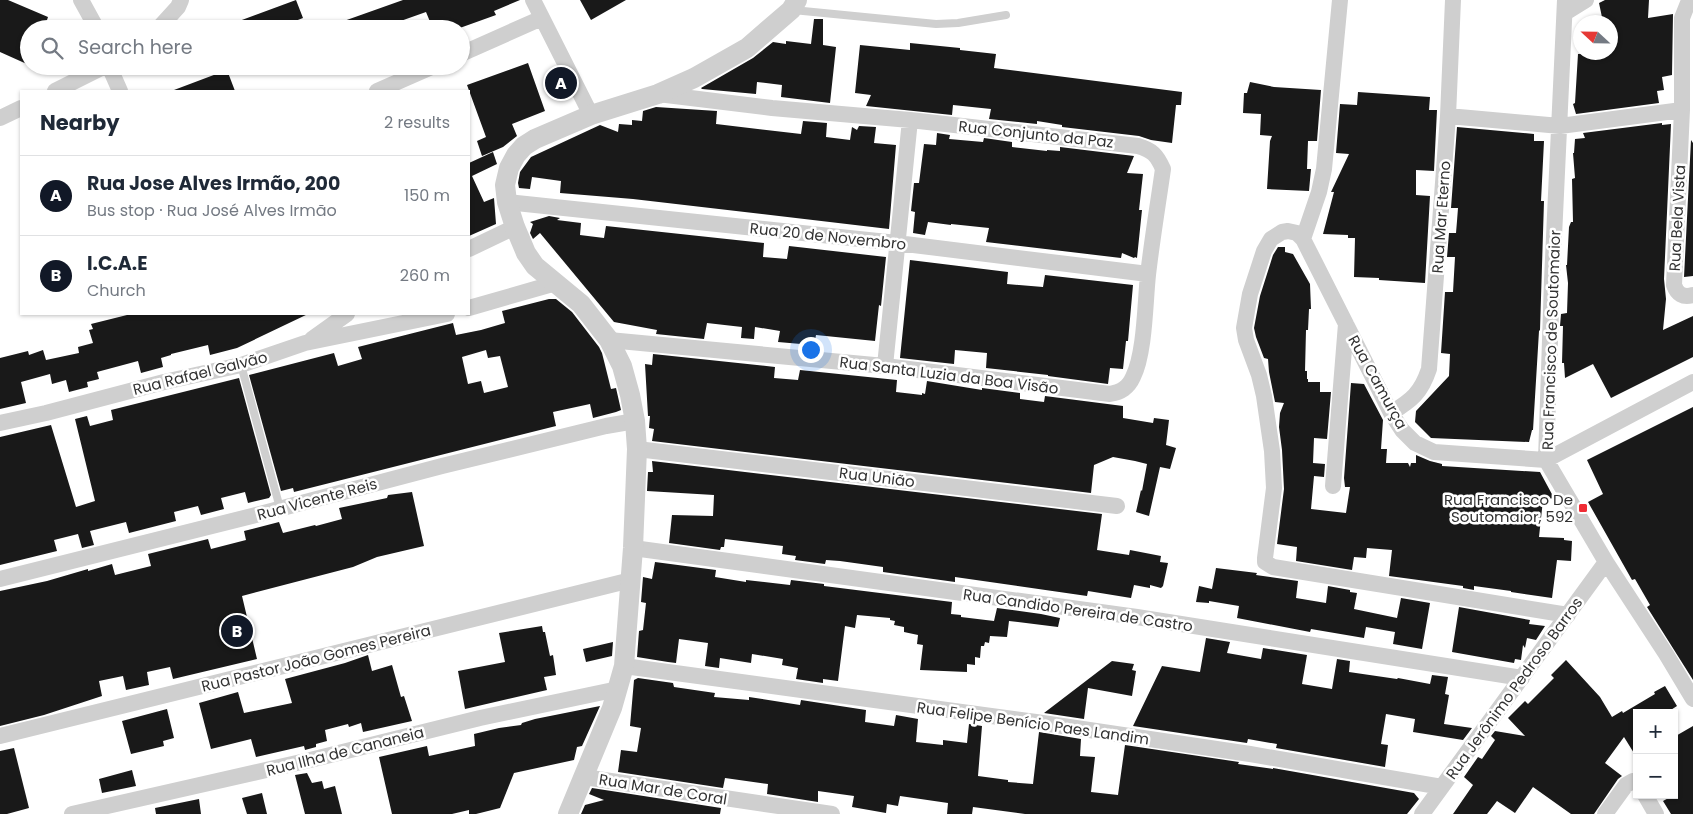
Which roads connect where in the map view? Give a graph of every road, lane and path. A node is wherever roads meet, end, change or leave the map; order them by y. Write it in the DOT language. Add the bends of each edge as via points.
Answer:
graph roads {
  1 [pos="81,0"];
  2 [pos="181,0"];
  3 [pos="533,0"];
  4 [pos="1340,0"];
  5 [pos="1453,0"];
  6 [pos="1586,0"];
  7 [pos="794,5"];
  8 [pos="1689,5"];
  9 [pos="1565,6"];
  10 [pos="1006,15"];
  11 [pos="542,18"];
  12 [pos="92,20"];
  13 [pos="166,20"];
  14 [pos="470,50"];
  15 [pos="87,75"];
  16 [pos="114,75"];
  17 [pos="413,75"];
  18 [pos="57,90"];
  19 [pos="120,90"];
  20 [pos="379,90"];
  21 [pos="658,94"];
  22 [pos="20,108"];
  23 [pos="1682,110"];
  24 [pos="591,115"];
  25 [pos="1448,116"];
  26 [pos="0,118"];
  27 [pos="910,120"];
  28 [pos="1560,126"];
  29 [pos="507,202"];
  30 [pos="515,228"];
  31 [pos="1300,236"];
  32 [pos="897,243"];
  33 [pos="470,249"];
  34 [pos="1148,274"];
  35 [pos="556,283"];
  36 [pos="1686,294"];
  37 [pos="470,308"];
  38 [pos="346,315"];
  39 [pos="437,315"];
  40 [pos="398,319"];
  41 [pos="1346,323"];
  42 [pos="609,340"];
  43 [pos="305,343"];
  44 [pos="241,365"];
  45 [pos="885,366"];
  46 [pos="1693,382"];
  47 [pos="1110,394"];
  48 [pos="1391,413"];
  49 [pos="635,421"];
  50 [pos="0,423"];
  51 [pos="637,449"];
  52 [pos="1546,460"];
  53 [pos="1333,486"];
  54 [pos="1118,506"];
  55 [pos="280,508"];
  56 [pos="633,548"];
  57 [pos="1606,562"];
  58 [pos="0,579"];
  59 [pos="631,580"];
  60 [pos="1568,614"];
  61 [pos="624,666"];
  62 [pos="1522,678"];
  63 [pos="618,689"];
  64 [pos="1693,700"];
  65 [pos="0,736"];
  66 [pos="584,777"];
  67 [pos="1633,781"];
  68 [pos="1442,787"];
  69 [pos="1647,799"];
  70 [pos="72,814"];
  71 [pos="568,814"];
  72 [pos="832,814"];
  73 [pos="1422,814"];
  74 [pos="1605,814"];
  75 [pos="1656,814"];
  1 -- 12 [label="street"];
  2 -- 13 [label="street"];
  3 -- 11 [label="street"];
  4 -- 31 [label="street" via="1324,169 1320,192"];
  5 -- 25 [label="street, Rua Mar Eterno"];
  6 -- 9 [label="street"];
  7 -- 10 [label="lane" via="936,24"];
  7 -- 21 [label="street" via="747,48"];
  8 -- 23 [label="street, Rua Bela Vista" via="1682,18"];
  9 -- 28 [label="street, Rua Francisco de Soutomaior"];
  11 -- 14 [label="street"];
  11 -- 24 [label="street"];
  15 -- 18 [label="street"];
  16 -- 19 [label="street"];
  17 -- 20 [label="street"];
  21 -- 24 [label="street"];
  21 -- 27 [label="street, Rua Conjunto da Paz"];
  22 -- 26 [label="street"];
  23 -- 28 [label="street"];
  23 -- 36 [label="street, Rua Bela Vista" via="1674,285 1676,291"];
  24 -- 29 [label="street" via="535,138 524,146 509,168 505,184"];
  25 -- 28 [label="street"];
  25 -- 48 [label="street, Rua Mar Eterno" via="1429,369 1418,393"];
  27 -- 32 [label="street"];
  27 -- 34 [label="street, Rua Conjunto da Paz" via="1138,146 1155,153 1163,169"];
  28 -- 52 [label="street, Rua Francisco de Soutomaior"];
  29 -- 30 [label="street"];
  29 -- 32 [label="street, Rua 20 de Novembro"];
  30 -- 33 [label="street"];
  30 -- 35 [label="street" via="535,266"];
  31 -- 41 [label="street, Rua Camurça"];
  31 -- 60 [label="street" via="1288,231 1270,239 1250,294 1244,328 1269,421 1274,488 1265,562 1273,567"];
  32 -- 34 [label="street, Rua 20 de Novembro"];
  32 -- 45 [label="street"];
  34 -- 47 [label="street, Rua Conjunto da Paz" via="1140,355 1134,376 1126,387"];
  35 -- 37 [label="street"];
  35 -- 42 [label="street" via="581,304"];
  38 -- 43 [label="street"];
  39 -- 40 [label="street, Rua Rafael Galvão"];
  40 -- 43 [label="street, Rua Rafael Galvão"];
  41 -- 48 [label="street, Rua Camurça"];
  41 -- 53 [label="street"];
  42 -- 45 [label="street, Rua Santa Luzia da Boa Visão"];
  42 -- 49 [label="street" via="622,366"];
  43 -- 44 [label="street, Rua Rafael Galvão"];
  44 -- 50 [label="street, Rua Rafael Galvão"];
  44 -- 55 [label="lane"];
  45 -- 47 [label="street, Rua Santa Luzia da Boa Visão"];
  46 -- 52 [label="street"];
  48 -- 52 [label="street, Rua Camurça" via="1415,443 1434,452"];
  49 -- 51 [label="street"];
  49 -- 55 [label="street, Rua Vicente Reis"];
  51 -- 54 [label="street, Rua União"];
  51 -- 56 [label="street"];
  52 -- 57 [label="street, Rua Francisco de Soutomaior"];
  55 -- 58 [label="street, Rua Vicente Reis"];
  56 -- 59 [label="street"];
  56 -- 62 [label="street, Rua Candido Pereira de Castro" via="1137,617"];
  57 -- 60 [label="street, Rua Jerônimo Pedroso Barros"];
  57 -- 64 [label="street, Rua Francisco de Soutomaior"];
  59 -- 61 [label="street"];
  59 -- 65 [label="street, Rua Pastor João Gomes Pereira"];
  60 -- 62 [label="street, Rua Jerônimo Pedroso Barros"];
  61 -- 63 [label="street"];
  61 -- 68 [label="street, Rua Felipe Benício Paes Landim" via="1036,722"];
  62 -- 68 [label="street, Rua Jerônimo Pedroso Barros"];
  63 -- 66 [label="street"];
  63 -- 70 [label="street, Rua Ilha de Cananeia" via="480,718"];
  66 -- 71 [label="street"];
  66 -- 72 [label="street, Rua Mar de Coral"];
  67 -- 74 [label="street" via="1626,785"];
  68 -- 73 [label="street, Rua Jerônimo Pedroso Barros"];
  69 -- 75 [label="street"];
}
